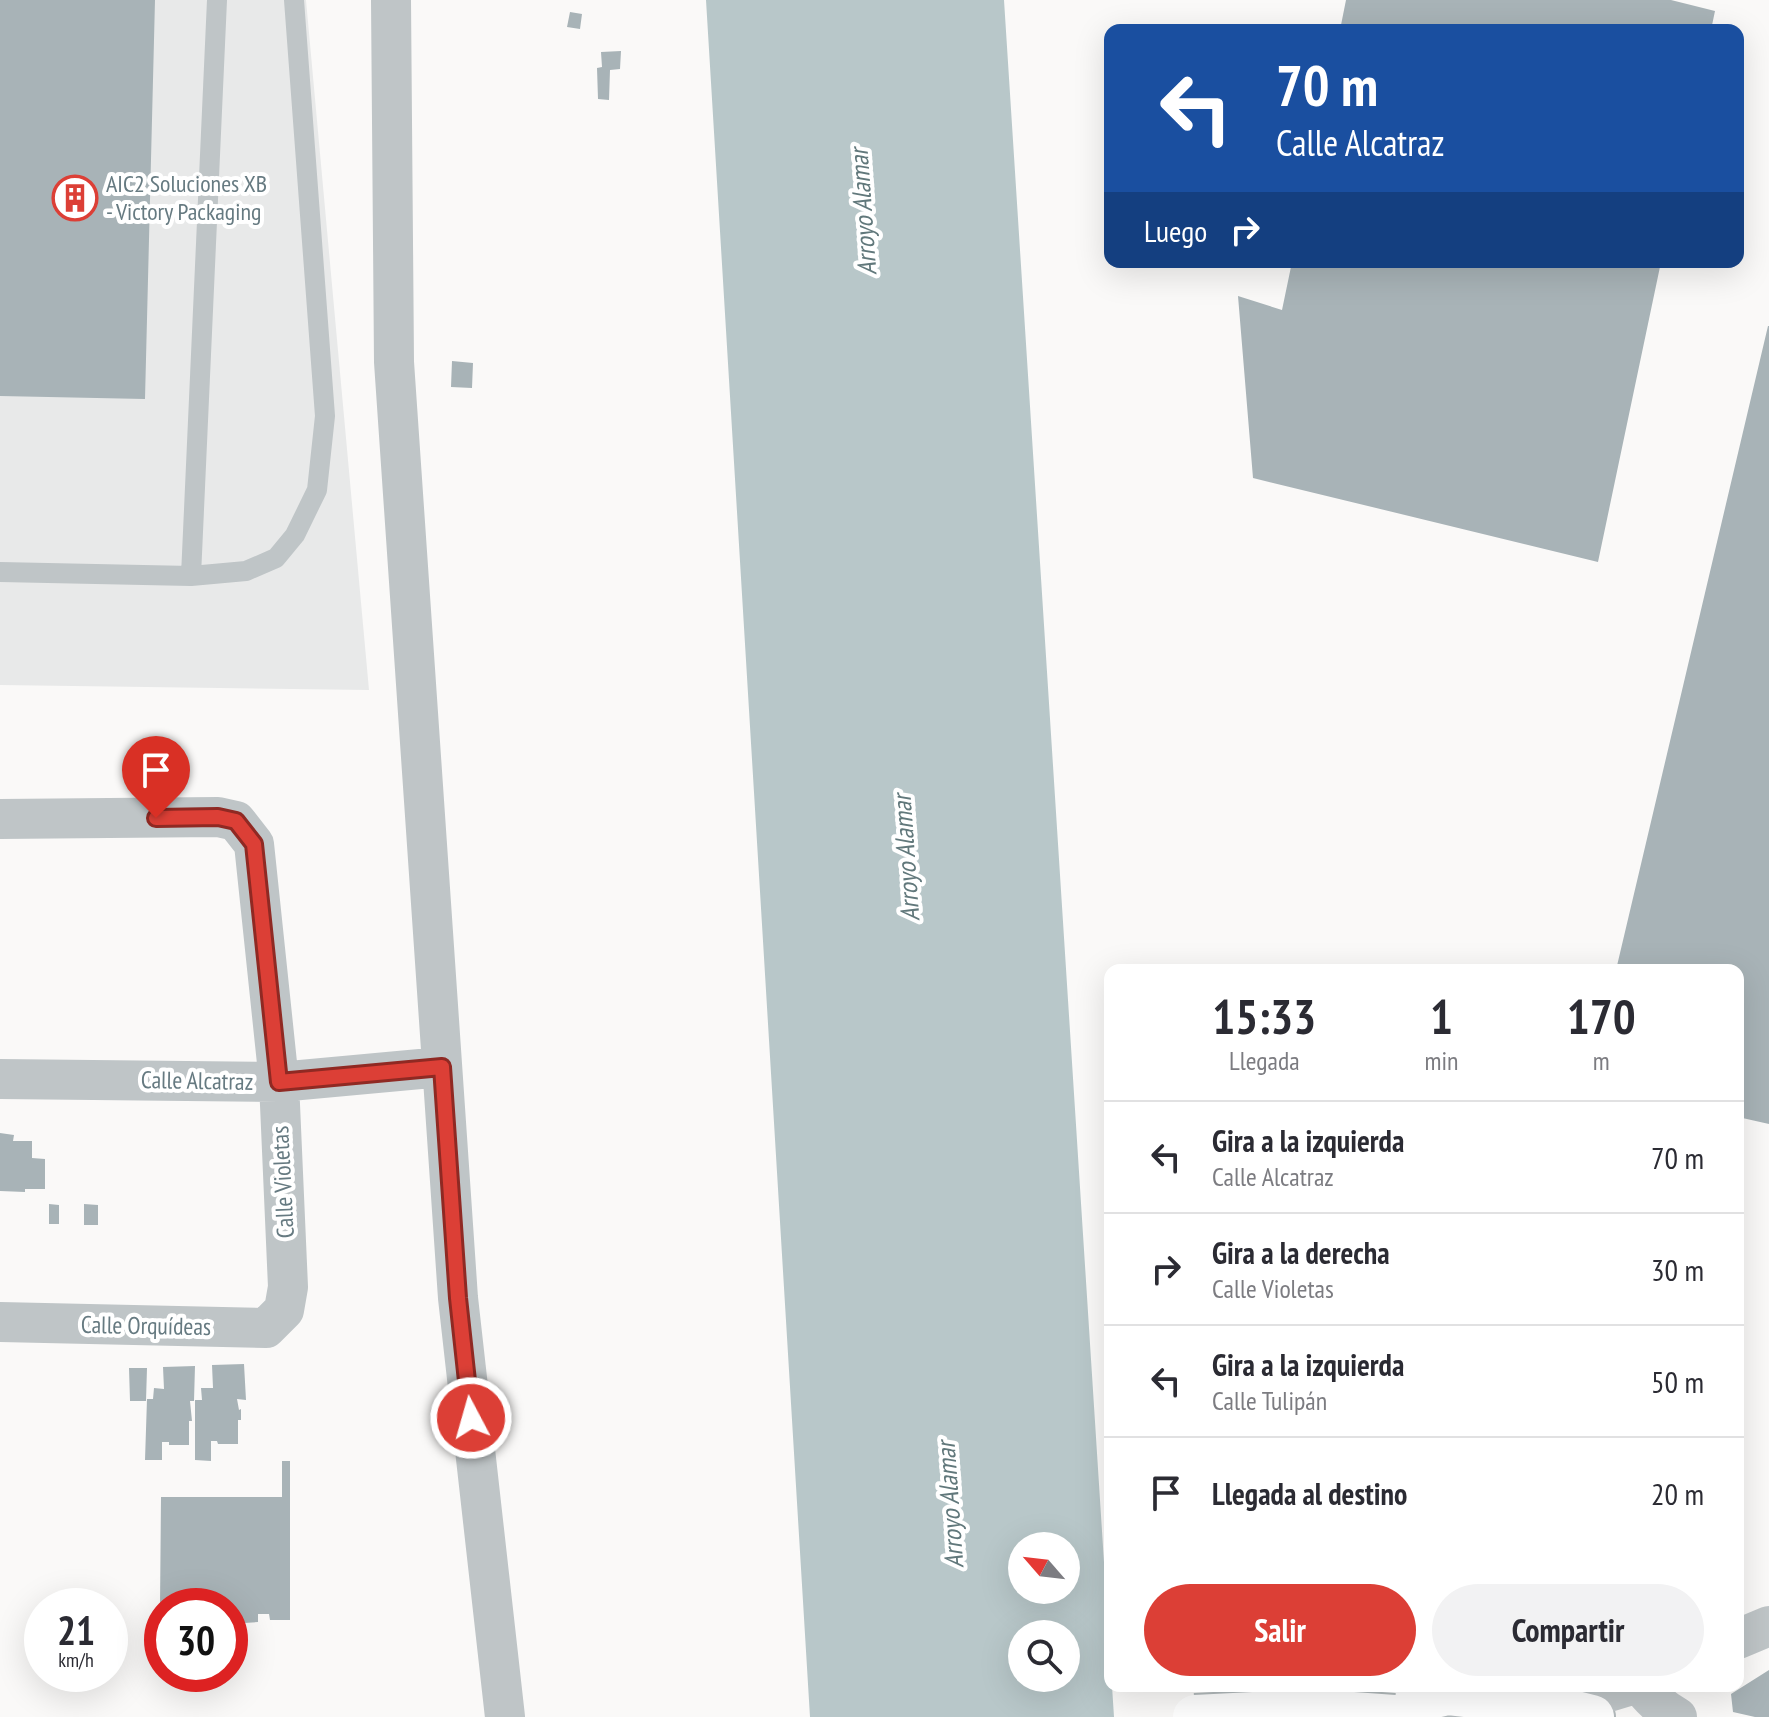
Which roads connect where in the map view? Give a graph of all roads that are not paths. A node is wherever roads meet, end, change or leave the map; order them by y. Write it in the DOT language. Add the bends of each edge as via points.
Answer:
graph roads {
  1 [pos="217,0"];
  2 [pos="294,0"];
  3 [pos="391,0"];
  4 [pos="0,572"];
  5 [pos="191,576"];
  6 [pos="0,819"];
  7 [pos="442,1067"];
  8 [pos="0,1079"];
  9 [pos="279,1082"];
  10 [pos="284,1310"];
  11 [pos="0,1322"];
  12 [pos="1769,1626"];
  13 [pos="1744,1636"];
  14 [pos="1385,1692"];
  15 [pos="1608,1692"];
  16 [pos="1646,1692"];
  17 [pos="1578,1713"];
  18 [pos="505,1717"];
  19 [pos="1195,1717"];
  20 [pos="1347,1717"];
  21 [pos="1382,1717"];
  22 [pos="1394,1717"];
  23 [pos="1677,1717"];
  1 -- 5 [label="lane"];
  2 -- 5 [label="lane" via="325,416 317,490 295,535 276,558 246,571"];
  3 -- 7 [label="street" via="394,362"];
  4 -- 5 [label="lane"];
  6 -- 9 [label="street, Calle Violetas" via="236,821 254,844"];
  7 -- 9 [label="street, Calle Alcatraz"];
  7 -- 18 [label="street" via="458,1298"];
  8 -- 9 [label="street, Calle Alcatraz"];
  9 -- 10 [label="street, Calle Violetas" via="288,1287"];
  10 -- 11 [label="street, Calle Orquídeas" via="266,1328"];
  12 -- 13 [label="street"];
  14 -- 20 [label="main road"];
  15 -- 17 [label="street" via="1595,1696"];
  16 -- 23 [label="street"];
  17 -- 21 [label="main road" via="1447,1693"];
  19 -- 22 [label="main road, bridge" via="1311,1711"];
}
